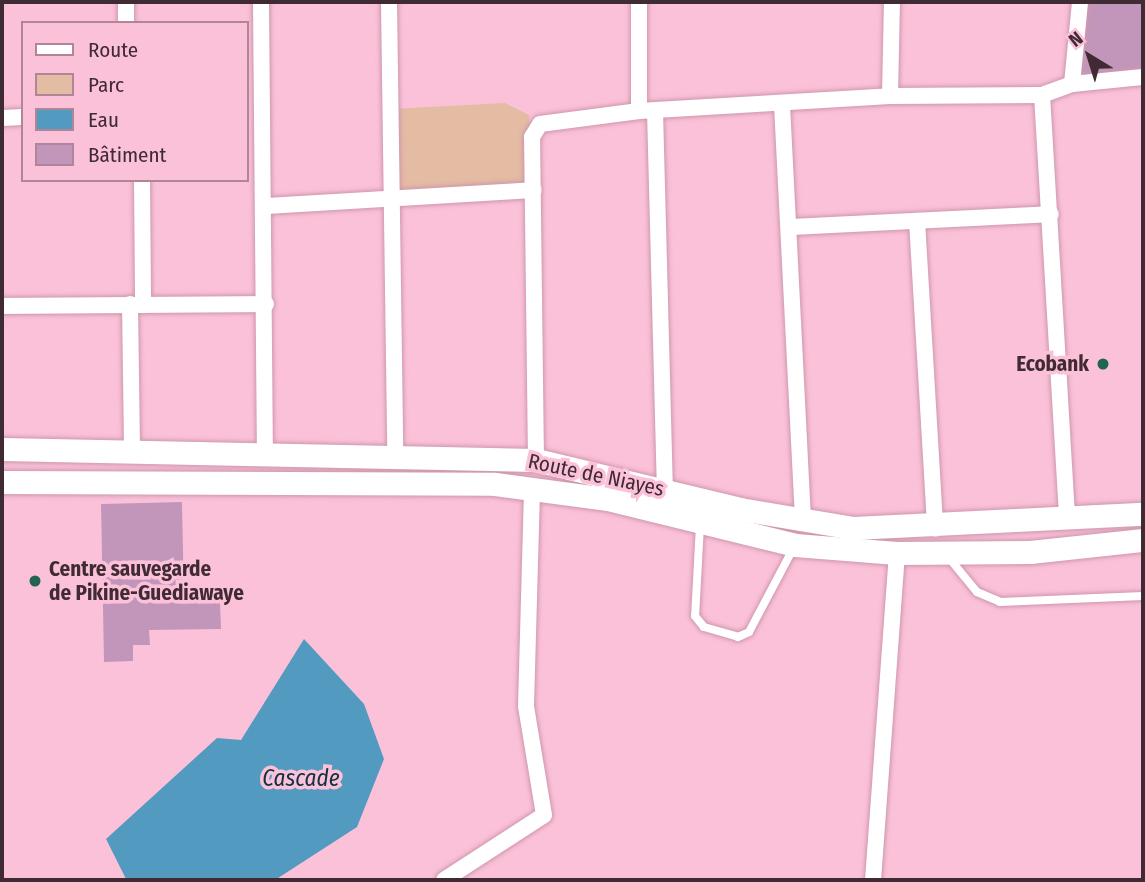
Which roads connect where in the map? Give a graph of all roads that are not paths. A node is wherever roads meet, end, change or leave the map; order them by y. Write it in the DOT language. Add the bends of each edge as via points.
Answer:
graph roads {
  1 [pos="126,2"];
  2 [pos="261,2"];
  3 [pos="389,2"];
  4 [pos="639,2"];
  5 [pos="892,2"];
  6 [pos="1080,2"];
  7 [pos="126,21"];
  8 [pos="1143,77"];
  9 [pos="1072,84"];
  10 [pos="1042,95"];
  11 [pos="890,96"];
  12 [pos="782,105"];
  13 [pos="647,111"];
  14 [pos="21,117"];
  15 [pos="2,118"];
  16 [pos="254,118"];
  17 [pos="142,182"];
  18 [pos="534,190"];
  19 [pos="395,202"];
  20 [pos="266,206"];
  21 [pos="1051,214"];
  22 [pos="917,221"];
  23 [pos="789,227"];
  24 [pos="266,304"];
  25 [pos="136,305"];
  26 [pos="2,306"];
  27 [pos="2,449"];
  28 [pos="132,453"];
  29 [pos="395,453"];
  30 [pos="265,455"];
  31 [pos="536,460"];
  32 [pos="2,482"];
  33 [pos="532,487"];
  34 [pos="665,489"];
  35 [pos="1143,514"];
  36 [pos="803,520"];
  37 [pos="1067,521"];
  38 [pos="699,525"];
  39 [pos="934,528"];
  40 [pos="1143,540"];
  41 [pos="795,545"];
  42 [pos="897,553"];
  43 [pos="947,555"];
  44 [pos="1143,596"];
  45 [pos="444,880"];
  46 [pos="873,880"];
  1 -- 7 [label="street"];
  2 -- 16 [label="street"];
  3 -- 19 [label="street"];
  4 -- 13 [label="street"];
  5 -- 11 [label="street"];
  6 -- 9 [label="street"];
  8 -- 9 [label="street"];
  9 -- 10 [label="street"];
  10 -- 11 [label="street"];
  10 -- 21 [label="street"];
  11 -- 12 [label="street"];
  12 -- 13 [label="street"];
  12 -- 23 [label="street"];
  13 -- 18 [label="street" via="537,126"];
  13 -- 34 [label="street"];
  14 -- 15 [label="street"];
  16 -- 20 [label="street"];
  17 -- 25 [label="street"];
  18 -- 19 [label="street"];
  18 -- 31 [label="street"];
  19 -- 20 [label="street"];
  19 -- 29 [label="street"];
  20 -- 24 [label="street"];
  21 -- 22 [label="street"];
  21 -- 37 [label="street"];
  22 -- 23 [label="street"];
  22 -- 39 [label="street"];
  23 -- 36 [label="street"];
  24 -- 25 [label="street"];
  24 -- 30 [label="street"];
  25 -- 26 [label="street"];
  25 -- 28 [label="street"];
  27 -- 28 [label="main road, Route de Niayes"];
  28 -- 30 [label="main road, Route de Niayes"];
  29 -- 30 [label="main road, Route de Niayes"];
  29 -- 31 [label="main road, Route de Niayes"];
  31 -- 34 [label="main road, Route de Niayes"];
  32 -- 33 [label="main road, Route de Niayes"];
  33 -- 38 [label="main road, Route de Niayes" via="608,499"];
  33 -- 45 [label="street" via="526,706 544,815"];
  34 -- 36 [label="main road, Route de Niayes"];
  35 -- 37 [label="main road, Route de Niayes"];
  36 -- 39 [label="main road, Route de Niayes"];
  37 -- 39 [label="main road, Route de Niayes"];
  38 -- 41 [label="main road, Route de Niayes"];
  38 -- 41 [label="lane" via="695,616 704,627 738,637 749,632"];
  40 -- 43 [label="main road, Route de Niayes"];
  41 -- 42 [label="main road, Route de Niayes"];
  42 -- 43 [label="main road, Route de Niayes"];
  42 -- 46 [label="street"];
  43 -- 44 [label="lane" via="977,592 1000,602"];
}
